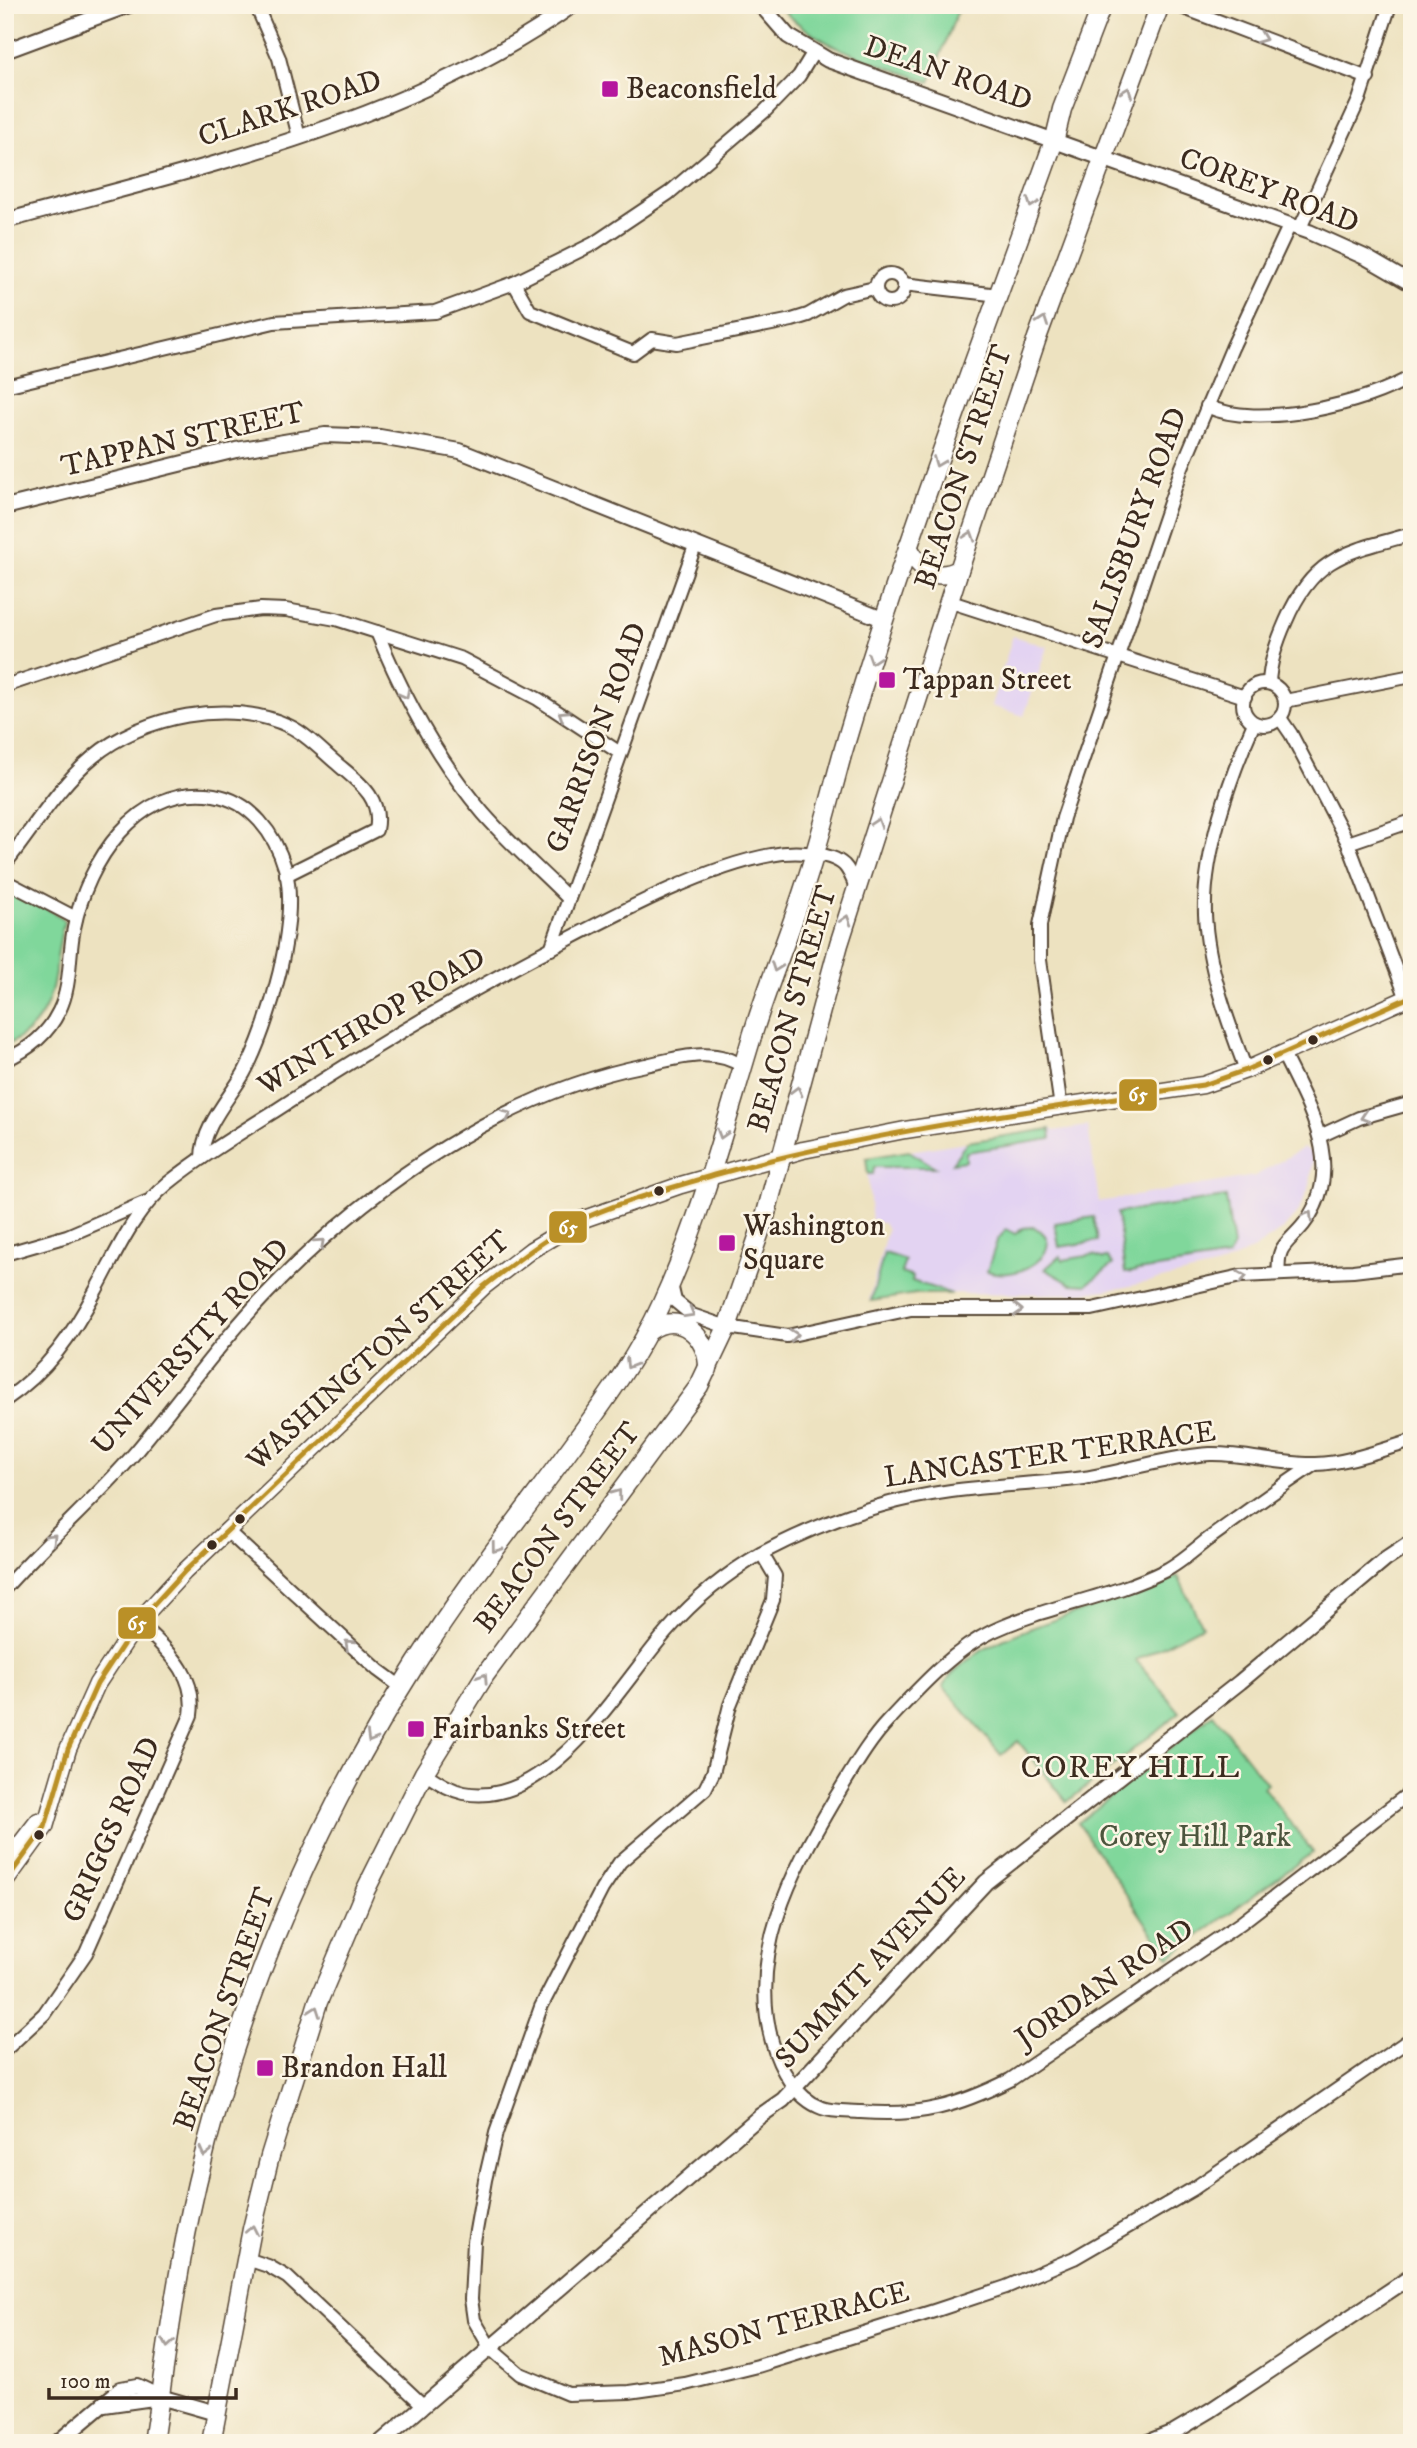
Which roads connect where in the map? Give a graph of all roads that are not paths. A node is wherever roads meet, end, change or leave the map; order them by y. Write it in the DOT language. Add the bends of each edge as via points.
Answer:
graph roads {
  1 [pos="129,5"];
  2 [pos="256,5"];
  3 [pos="573,5"];
  4 [pos="761,5"];
  5 [pos="1102,5"];
  6 [pos="1160,5"];
  7 [pos="1175,5"];
  8 [pos="1390,5"];
  9 [pos="5,51"];
  10 [pos="813,53"];
  11 [pos="1368,78"];
  12 [pos="299,137"];
  13 [pos="1055,138"];
  14 [pos="1103,156"];
  15 [pos="5,221"];
  16 [pos="1295,226"];
  17 [pos="514,283"];
  18 [pos="903,284"];
  19 [pos="1412,284"];
  20 [pos="876,288"];
  21 [pos="999,295"];
  22 [pos="1412,376"];
  23 [pos="5,386"];
  24 [pos="1207,406"];
  25 [pos="5,507"];
  26 [pos="1412,534"];
  27 [pos="695,547"];
  28 [pos="908,547"];
  29 [pos="959,570"];
  30 [pos="948,601"];
  31 [pos="886,620"];
  32 [pos="377,632"];
  33 [pos="1117,655"];
  34 [pos="1412,676"];
  35 [pos="1269,683"];
  36 [pos="5,686"];
  37 [pos="1245,697"];
  38 [pos="1285,701"];
  39 [pos="1280,718"];
  40 [pos="1254,723"];
  41 [pos="620,753"];
  42 [pos="1412,821"];
  43 [pos="1348,843"];
  44 [pos="814,856"];
  45 [pos="5,864"];
  46 [pos="286,875"];
  47 [pos="5,881"];
  48 [pos="856,888"];
  49 [pos="567,897"];
  50 [pos="76,918"];
  51 [pos="551,949"];
  52 [pos="1409,998"];
  53 [pos="1283,1054"];
  54 [pos="5,1060"];
  55 [pos="743,1067"];
  56 [pos="1246,1070"];
  57 [pos="1412,1103"];
  58 [pos="1061,1108"];
  59 [pos="1320,1136"];
  60 [pos="780,1157"];
  61 [pos="202,1158"];
  62 [pos="708,1177"];
  63 [pos="149,1201"];
  64 [pos="5,1254"];
  65 [pos="1412,1264"];
  66 [pos="1279,1273"];
  67 [pos="672,1281"];
  68 [pos="727,1327"];
  69 [pos="649,1331"];
  70 [pos="708,1369"];
  71 [pos="5,1399"];
  72 [pos="1412,1441"];
  73 [pos="1315,1464"];
  74 [pos="226,1530"];
  75 [pos="1412,1542"];
  76 [pos="762,1554"];
  77 [pos="5,1588"];
  78 [pos="138,1622"];
  79 [pos="401,1687"];
  80 [pos="424,1773"];
  81 [pos="1412,1791"];
  82 [pos="52,1798"];
  83 [pos="8,1856"];
  84 [pos="5,1882"];
  85 [pos="1412,2038"];
  86 [pos="5,2050"];
  87 [pos="795,2087"];
  88 [pos="247,2259"];
  89 [pos="1412,2276"];
  90 [pos="491,2349"];
  91 [pos="160,2398"];
  92 [pos="424,2406"];
  93 [pos="216,2413"];
  94 [pos="1175,2437"];
  95 [pos="57,2443"];
  96 [pos="153,2443"];
  97 [pos="211,2443"];
  98 [pos="380,2443"];
  99 [pos="1146,2443"];
  1 -- 9 [label="street"];
  2 -- 12 [label="street" via="279,58"];
  3 -- 12 [label="street, CLARK ROAD" via="475,67 371,114"];
  4 -- 10 [label="street, DEAN ROAD" via="788,36"];
  5 -- 13 [label="main road, BEACON STREET"];
  14 -- 6 [label="main road, BEACON STREET, one-way"];
  7 -- 11 [label="street, one-way"];
  8 -- 11 [label="street, SALISBURY ROAD"];
  10 -- 13 [label="street, DEAN ROAD"];
  10 -- 17 [label="street" via="799,76 765,111 669,193 601,239"];
  11 -- 16 [label="street, SALISBURY ROAD"];
  12 -- 15 [label="street, CLARK ROAD"];
  13 -- 14 [label="street, DEAN ROAD"];
  13 -- 21 [label="main road, BEACON STREET, one-way"];
  14 -- 16 [label="street, COREY ROAD"];
  29 -- 14 [label="main road, BEACON STREET, one-way" via="1021,381"];
  16 -- 19 [label="street, COREY ROAD"];
  16 -- 24 [label="street, SALISBURY ROAD"];
  17 -- 20 [label="street" via="530,311 633,354 652,339 680,343 800,318 843,295"];
  17 -- 23 [label="street" via="435,312 274,323"];
  18 -- 20 [label="street" via="888,274 879,278"];
  18 -- 20 [label="street" via="902,294 891,302 881,299"];
  18 -- 21 [label="street"];
  21 -- 28 [label="main road, BEACON STREET, one-way"];
  22 -- 24 [label="street" via="1370,396 1296,412 1238,415"];
  24 -- 33 [label="street, SALISBURY ROAD"];
  25 -- 27 [label="street, TAPPAN STREET" via="236,450 353,434 460,451"];
  26 -- 35 [label="street" via="1343,555 1316,572 1286,620"];
  27 -- 31 [label="street, TAPPAN STREET"];
  27 -- 41 [label="street, GARRISON ROAD"];
  28 -- 29 [label="main road" via="930,574"];
  28 -- 31 [label="main road, BEACON STREET"];
  29 -- 30 [label="main road, BEACON STREET"];
  30 -- 33 [label="street"];
  48 -- 30 [label="main road, BEACON STREET, one-way"];
  31 -- 44 [label="main road, BEACON STREET, one-way"];
  32 -- 36 [label="street" via="294,611 237,611"];
  41 -- 32 [label="street, one-way" via="538,699 468,661"];
  32 -- 49 [label="street, one-way" via="408,700 465,790"];
  33 -- 37 [label="street"];
  33 -- 58 [label="street, SALISBURY ROAD" via="1063,818 1040,925 1040,960"];
  34 -- 38 [label="street"];
  35 -- 37 [label="street" via="1256,685"];
  35 -- 38 [label="street" via="1280,690"];
  37 -- 40 [label="street" via="1245,712"];
  38 -- 39 [label="street"];
  39 -- 40 [label="street" via="1268,725"];
  39 -- 43 [label="street"];
  40 -- 56 [label="street" via="1214,845 1205,897 1210,947"];
  41 -- 49 [label="street, GARRISON ROAD"];
  42 -- 43 [label="street"];
  43 -- 52 [label="street"];
  44 -- 48 [label="street, WINTHROP ROAD" via="842,863"];
  44 -- 51 [label="street, WINTHROP ROAD" via="773,854 744,862 649,900"];
  44 -- 55 [label="main road, BEACON STREET, one-way"];
  45 -- 46 [label="street" via="65,787 120,737 205,714 245,715 294,729 370,794 377,814 376,830"];
  46 -- 50 [label="street" via="272,838 252,813 219,796 183,796 156,805 118,834 90,877"];
  46 -- 61 [label="street" via="287,914 273,997 250,1061 207,1133"];
  47 -- 50 [label="street"];
  60 -- 48 [label="main road, BEACON STREET, one-way"];
  49 -- 51 [label="street, GARRISON ROAD"];
  50 -- 54 [label="street" via="61,1007 35,1042"];
  51 -- 61 [label="street, WINTHROP ROAD" via="391,1037"];
  52 -- 53 [label="main road, WASHINGTON STREET"];
  53 -- 56 [label="main road, WASHINGTON STREET"];
  53 -- 59 [label="street"];
  55 -- 62 [label="main road, BEACON STREET, one-way"];
  77 -- 55 [label="street, UNIVERSITY ROAD, one-way" via="133,1455 277,1283 345,1220 425,1160 568,1087 631,1068 708,1055 727,1057"];
  56 -- 58 [label="main road, WASHINGTON STREET" via="1185,1089"];
  57 -- 59 [label="street, one-way" via="1359,1118"];
  58 -- 60 [label="main road, WASHINGTON STREET" via="880,1134"];
  66 -- 59 [label="street, one-way" via="1280,1250 1307,1220 1319,1196 1324,1159"];
  60 -- 62 [label="main road, WASHINGTON STREET"];
  60 -- 68 [label="main road, BEACON STREET" via="759,1237"];
  61 -- 63 [label="street, WINTHROP ROAD"];
  62 -- 67 [label="main road, BEACON STREET"];
  62 -- 74 [label="main road, WASHINGTON STREET" via="599,1212 515,1261"];
  63 -- 64 [label="street" via="67,1236"];
  63 -- 71 [label="street, WINTHROP ROAD" via="61,1348 40,1373"];
  65 -- 66 [label="street"];
  68 -- 66 [label="street, one-way" via="787,1336 911,1309 1092,1309 1241,1276"];
  67 -- 68 [label="street, one-way" via="675,1301 685,1311"];
  67 -- 69 [label="main road, BEACON STREET"];
  68 -- 70 [label="main road, BEACON STREET"];
  69 -- 70 [label="main road" via="671,1323 696,1334 705,1344"];
  69 -- 79 [label="main road, BEACON STREET, one-way" via="608,1397 465,1591"];
  80 -- 70 [label="main road, BEACON STREET, one-way" via="496,1658"];
  72 -- 73 [label="street, LANCASTER TERRACE"];
  73 -- 76 [label="street, LANCASTER TERRACE" via="1207,1455 1081,1478 953,1490 838,1519"];
  73 -- 87 [label="street" via="1169,1569 1029,1616 964,1648 886,1722 806,1847 782,1901 767,1951 768,2025 776,2055"];
  74 -- 78 [label="main road, WASHINGTON STREET"];
  79 -- 74 [label="street, one-way"];
  75 -- 87 [label="street, SUMMIT AVENUE" via="986,1882"];
  76 -- 80 [label="street, LANCASTER TERRACE" via="691,1605 585,1734 530,1779 508,1789 474,1794"];
  76 -- 90 [label="street, MASON TERRACE" via="775,1576 772,1600 730,1705 713,1773 705,1789 620,1862 602,1889 541,2007 509,2094 493,2145 473,2253 474,2320"];
  78 -- 82 [label="main road, WASHINGTON STREET" via="83,1713"];
  78 -- 86 [label="street, GRIGGS ROAD" via="174,1659 191,1686 191,1715 86,1953 44,2014"];
  79 -- 91 [label="main road, BEACON STREET, one-way" via="318,1839 241,2028 190,2214"];
  88 -- 80 [label="main road, BEACON STREET, one-way" via="270,2156 318,2002 365,1891"];
  81 -- 87 [label="street, JORDAN ROAD" via="1241,1923 1010,2080 973,2098 937,2110 892,2115 824,2109"];
  82 -- 83 [label="main road, WASHINGTON STREET"];
  82 -- 84 [label="main road, WASHINGTON STREET" via="41,1834"];
  85 -- 90 [label="street, MASON TERRACE" via="1193,2189 1074,2258 934,2311 758,2366 685,2384 611,2394 568,2395 520,2374"];
  87 -- 90 [label="street, SUMMIT AVENUE"];
  88 -- 92 [label="street" via="287,2277"];
  88 -- 93 [label="main road, BEACON STREET"];
  89 -- 94 [label="street"];
  90 -- 92 [label="street, SUMMIT AVENUE"];
  91 -- 93 [label="street"];
  91 -- 95 [label="street" via="129,2386"];
  91 -- 96 [label="main road, BEACON STREET"];
  92 -- 98 [label="street, SUMMIT AVENUE"];
  93 -- 97 [label="main road, BEACON STREET"];
  94 -- 99 [label="street"];
}
